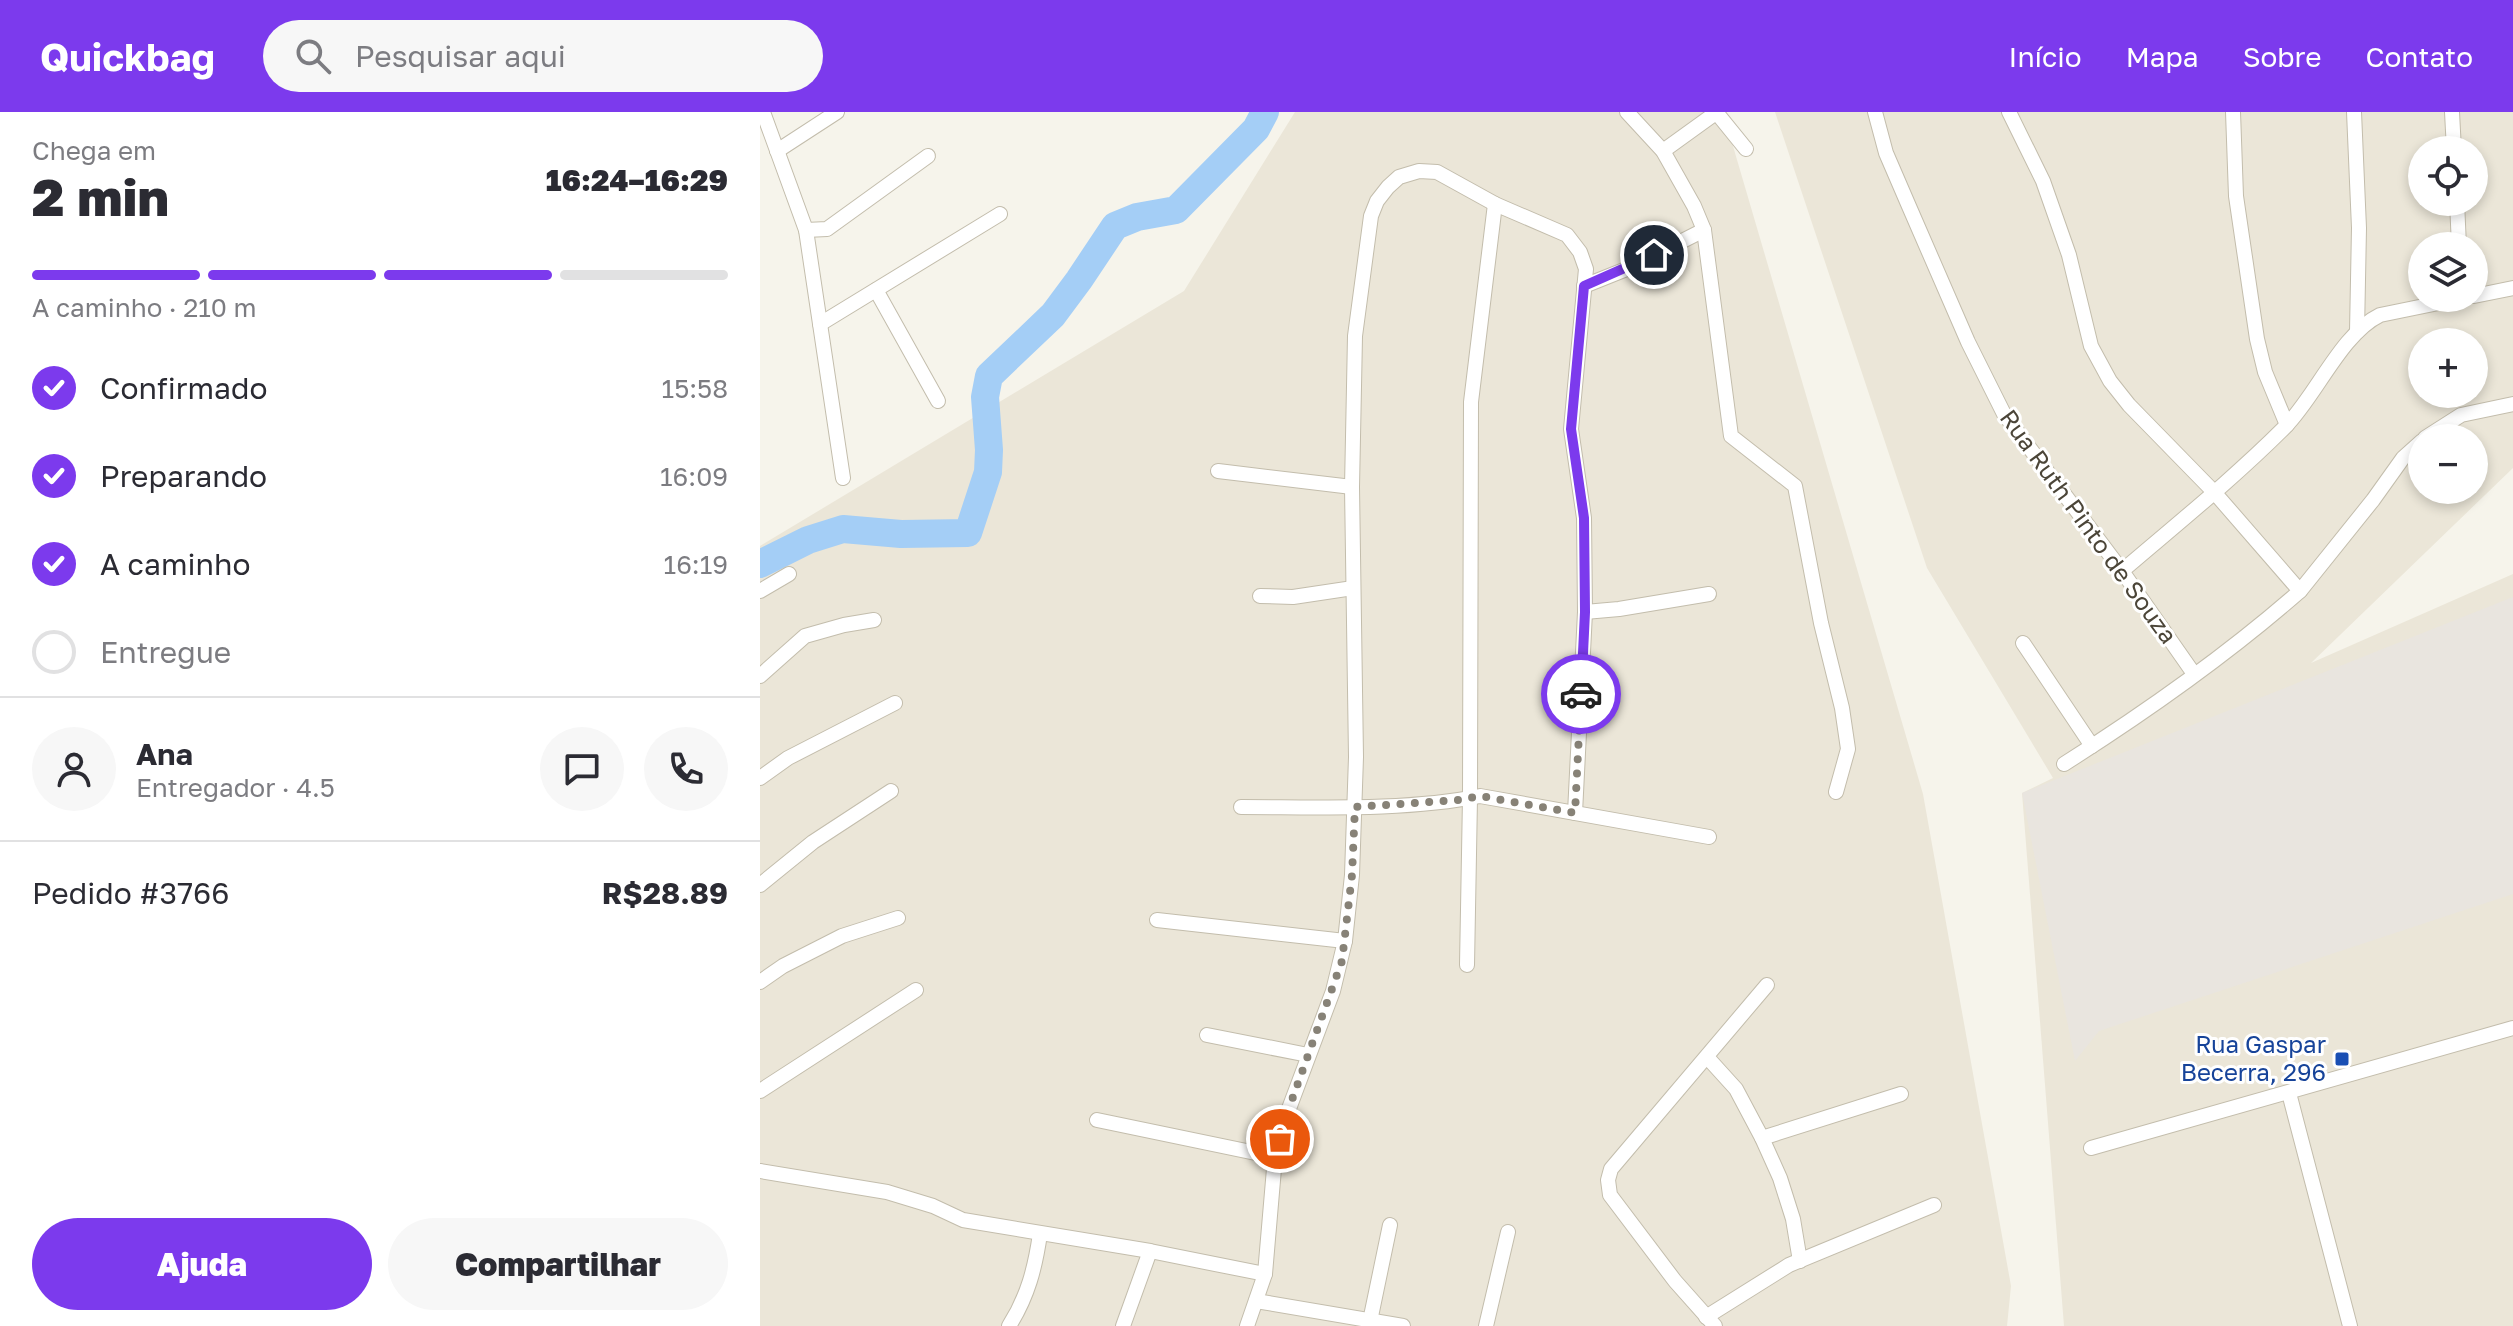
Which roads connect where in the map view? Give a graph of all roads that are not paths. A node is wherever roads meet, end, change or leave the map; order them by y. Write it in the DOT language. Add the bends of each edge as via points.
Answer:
graph roads {
  1 [pos="763,112"];
  2 [pos="837,112"];
  3 [pos="1627,112"];
  4 [pos="1716,112"];
  5 [pos="1875,112"];
  6 [pos="2009,112"];
  7 [pos="2233,112"];
  8 [pos="2354,112"];
  9 [pos="2452,112"];
  10 [pos="2453,136"];
  11 [pos="1746,149"];
  12 [pos="777,151"];
  13 [pos="1663,151"];
  14 [pos="928,156"];
  15 [pos="1495,204"];
  16 [pos="1000,214"];
  17 [pos="806,230"];
  18 [pos="1704,230"];
  19 [pos="1584,286"];
  20 [pos="2513,288"];
  21 [pos="876,290"];
  22 [pos="2488,293"];
  23 [pos="2408,309"];
  24 [pos="820,324"];
  25 [pos="2357,332"];
  26 [pos="938,401"];
  27 [pos="2513,404"];
  28 [pos="2447,424"];
  29 [pos="2287,425"];
  30 [pos="2408,453"];
  31 [pos="1218,471"];
  32 [pos="843,478"];
  33 [pos="1352,487"];
  34 [pos="2214,492"];
  35 [pos="2122,571"];
  36 [pos="789,574"];
  37 [pos="1353,588"];
  38 [pos="760,591"];
  39 [pos="2300,591"];
  40 [pos="1709,594"];
  41 [pos="1260,596"];
  42 [pos="1585,612"];
  43 [pos="874,620"];
  44 [pos="2023,643"];
  45 [pos="2194,674"];
  46 [pos="760,676"];
  47 [pos="895,703"];
  48 [pos="2092,746"];
  49 [pos="2064,764"];
  50 [pos="760,778"];
  51 [pos="891,791"];
  52 [pos="1836,792"];
  53 [pos="1470,798"];
  54 [pos="1241,807"];
  55 [pos="1355,807"];
  56 [pos="1575,813"];
  57 [pos="1709,837"];
  58 [pos="760,885"];
  59 [pos="898,918"];
  60 [pos="1157,920"];
  61 [pos="1345,941"];
  62 [pos="1467,965"];
  63 [pos="760,982"];
  64 [pos="1767,985"];
  65 [pos="916,990"];
  66 [pos="2513,1028"];
  67 [pos="1207,1035"];
  68 [pos="1308,1055"];
  69 [pos="1707,1057"];
  70 [pos="760,1091"];
  71 [pos="2289,1093"];
  72 [pos="1901,1094"];
  73 [pos="1097,1120"];
  74 [pos="1762,1138"];
  75 [pos="2091,1148"];
  76 [pos="1275,1157"];
  77 [pos="760,1171"];
  78 [pos="1934,1205"];
  79 [pos="1390,1225"];
  80 [pos="1508,1232"];
  81 [pos="1040,1234"];
  82 [pos="1150,1251"];
  83 [pos="1800,1261"];
  84 [pos="1265,1274"];
  85 [pos="1256,1301"];
  86 [pos="1710,1321"];
  87 [pos="1370,1323"];
  88 [pos="1009,1326"];
  89 [pos="1123,1326"];
  90 [pos="1247,1326"];
  91 [pos="1403,1326"];
  92 [pos="1486,1326"];
  93 [pos="2350,1326"];
  1 -- 12 [label="street"];
  2 -- 12 [label="street"];
  3 -- 13 [label="street"];
  4 -- 11 [label="street"];
  4 -- 13 [label="street"];
  5 -- 35 [label="street, Rua Ruth Pinto de Souza" via="1886,153 2004,414"];
  6 -- 34 [label="street" via="2043,181 2069,255 2091,346 2129,405"];
  7 -- 29 [label="street" via="2236,196 2257,339"];
  8 -- 25 [label="street"];
  9 -- 10 [label="street"];
  12 -- 17 [label="street"];
  13 -- 18 [label="street"];
  14 -- 17 [label="street" via="827,229"];
  15 -- 19 [label="street" via="1567,235 1586,269"];
  15 -- 33 [label="street" via="1437,172 1419,171 1399,177 1377,201 1355,336"];
  15 -- 53 [label="street" via="1471,402"];
  16 -- 21 [label="street"];
  17 -- 24 [label="street"];
  18 -- 19 [label="street"];
  18 -- 52 [label="street" via="1731,436 1795,486 1848,749"];
  19 -- 42 [label="street" via="1571,429 1584,518"];
  20 -- 22 [label="street"];
  21 -- 24 [label="street"];
  21 -- 26 [label="street"];
  23 -- 25 [label="street" via="2380,315"];
  24 -- 32 [label="street"];
  25 -- 29 [label="street"];
  27 -- 28 [label="street" via="2461,415"];
  29 -- 34 [label="street"];
  30 -- 39 [label="street"];
  31 -- 33 [label="street"];
  33 -- 37 [label="street"];
  34 -- 35 [label="street"];
  34 -- 39 [label="street"];
  35 -- 45 [label="street, Rua Ruth Pinto de Souza"];
  36 -- 38 [label="street"];
  37 -- 41 [label="street"];
  37 -- 55 [label="street"];
  39 -- 45 [label="street"];
  40 -- 42 [label="street"];
  42 -- 56 [label="street"];
  43 -- 46 [label="street" via="805,636"];
  44 -- 48 [label="street"];
  45 -- 48 [label="street"];
  47 -- 50 [label="street"];
  48 -- 49 [label="street"];
  51 -- 58 [label="street" via="813,842"];
  53 -- 55 [label="street"];
  53 -- 56 [label="street"];
  53 -- 62 [label="street"];
  54 -- 55 [label="street"];
  55 -- 61 [label="street"];
  56 -- 57 [label="street"];
  59 -- 63 [label="street" via="842,936"];
  60 -- 61 [label="street"];
  61 -- 68 [label="street" via="1333,991"];
  64 -- 69 [label="street"];
  65 -- 70 [label="street"];
  66 -- 71 [label="street"];
  67 -- 68 [label="street"];
  68 -- 76 [label="street"];
  69 -- 74 [label="street" via="1736,1089"];
  69 -- 86 [label="street" via="1611,1169 1608,1187"];
  71 -- 75 [label="street"];
  71 -- 93 [label="street"];
  72 -- 74 [label="street"];
  73 -- 76 [label="street"];
  74 -- 83 [label="street" via="1793,1219"];
  76 -- 84 [label="street"];
  77 -- 81 [label="street" via="887,1192 963,1220"];
  78 -- 83 [label="street"];
  79 -- 87 [label="street"];
  80 -- 92 [label="street"];
  81 -- 82 [label="street"];
  81 -- 88 [label="street" via="1023,1305"];
  82 -- 84 [label="street"];
  82 -- 89 [label="street"];
  83 -- 86 [label="street" via="1756,1285"];
  84 -- 85 [label="street"];
  85 -- 87 [label="street"];
  85 -- 90 [label="street"];
  87 -- 91 [label="street"];
}
